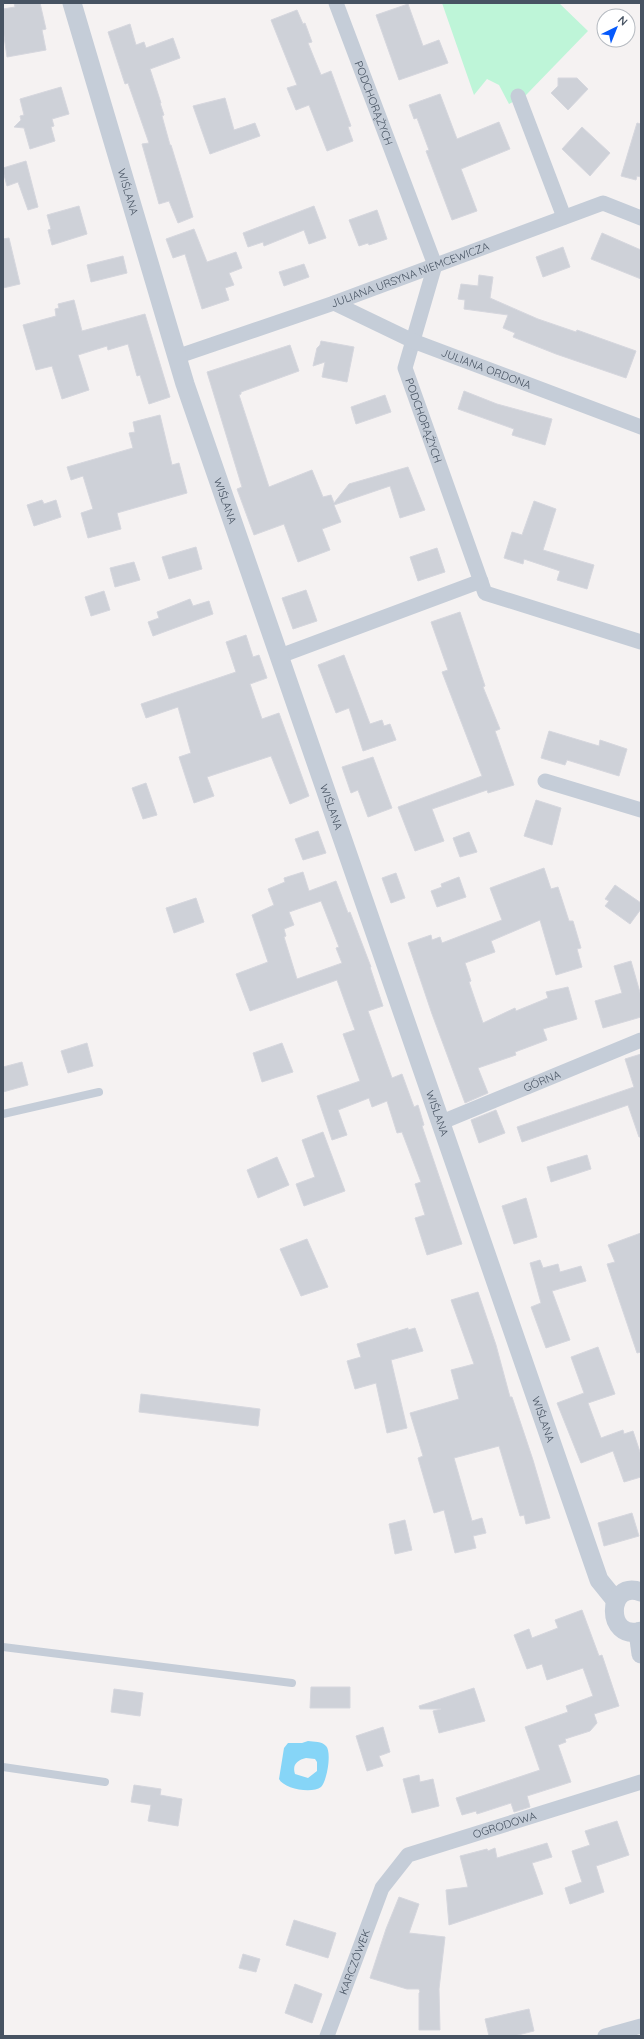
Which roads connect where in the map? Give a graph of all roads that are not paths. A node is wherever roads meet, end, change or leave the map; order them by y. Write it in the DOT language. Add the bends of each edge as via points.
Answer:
graph roads {
  1 [pos="72,3"];
  2 [pos="336,3"];
  3 [pos="518,96"];
  4 [pos="564,217"];
  5 [pos="641,218"];
  6 [pos="435,265"];
  7 [pos="334,303"];
  8 [pos="413,341"];
  9 [pos="176,357"];
  10 [pos="641,427"];
  11 [pos="481,581"];
  12 [pos="641,642"];
  13 [pos="280,656"];
  14 [pos="545,781"];
  15 [pos="641,810"];
  16 [pos="641,1040"];
  17 [pos="99,1092"];
  18 [pos="3,1114"];
  19 [pos="442,1122"];
  20 [pos="640,1587"];
  21 [pos="616,1601"];
  22 [pos="639,1631"];
  23 [pos="3,1647"];
  24 [pos="641,1654"];
  25 [pos="292,1683"];
  26 [pos="3,1767"];
  27 [pos="105,1782"];
  28 [pos="641,1782"];
  29 [pos="382,1888"];
  30 [pos="641,2026"];
  31 [pos="327,2036"];
  32 [pos="605,2036"];
  1 -- 9 [label="street, WIŚLANA"];
  2 -- 6 [label="street, PODCHORĄŻYCH"];
  3 -- 4 [label="street"];
  4 -- 5 [label="street, JULIANA URSYNA NIEMCEWICZA" via="603,203"];
  4 -- 6 [label="street, JULIANA URSYNA NIEMCEWICZA"];
  6 -- 7 [label="street, JULIANA URSYNA NIEMCEWICZA"];
  6 -- 8 [label="street, PODCHORĄŻYCH"];
  7 -- 8 [label="street, JULIANA ORDONA"];
  7 -- 9 [label="street, JULIANA URSYNA NIEMCEWICZA"];
  8 -- 10 [label="street, JULIANA ORDONA"];
  8 -- 11 [label="street, PODCHORĄŻYCH" via="406,368"];
  9 -- 13 [label="street, WIŚLANA"];
  11 -- 12 [label="street, PODCHORĄŻYCH" via="485,593"];
  11 -- 13 [label="street"];
  13 -- 19 [label="street, WIŚLANA"];
  14 -- 15 [label="street"];
  16 -- 19 [label="street, GÓRNA"];
  17 -- 18 [label="lane"];
  19 -- 21 [label="street, WIŚLANA" via="599,1580"];
  20 -- 21 [label="street" via="625,1593"];
  21 -- 22 [label="street" via="614,1608 617,1623 630,1632"];
  22 -- 24 [label="street"];
  23 -- 25 [label="lane"];
  26 -- 27 [label="lane"];
  28 -- 29 [label="street, OGRODOWA" via="408,1855"];
  29 -- 31 [label="street, KARCZÓWEK"];
  30 -- 32 [label="street"];
}
